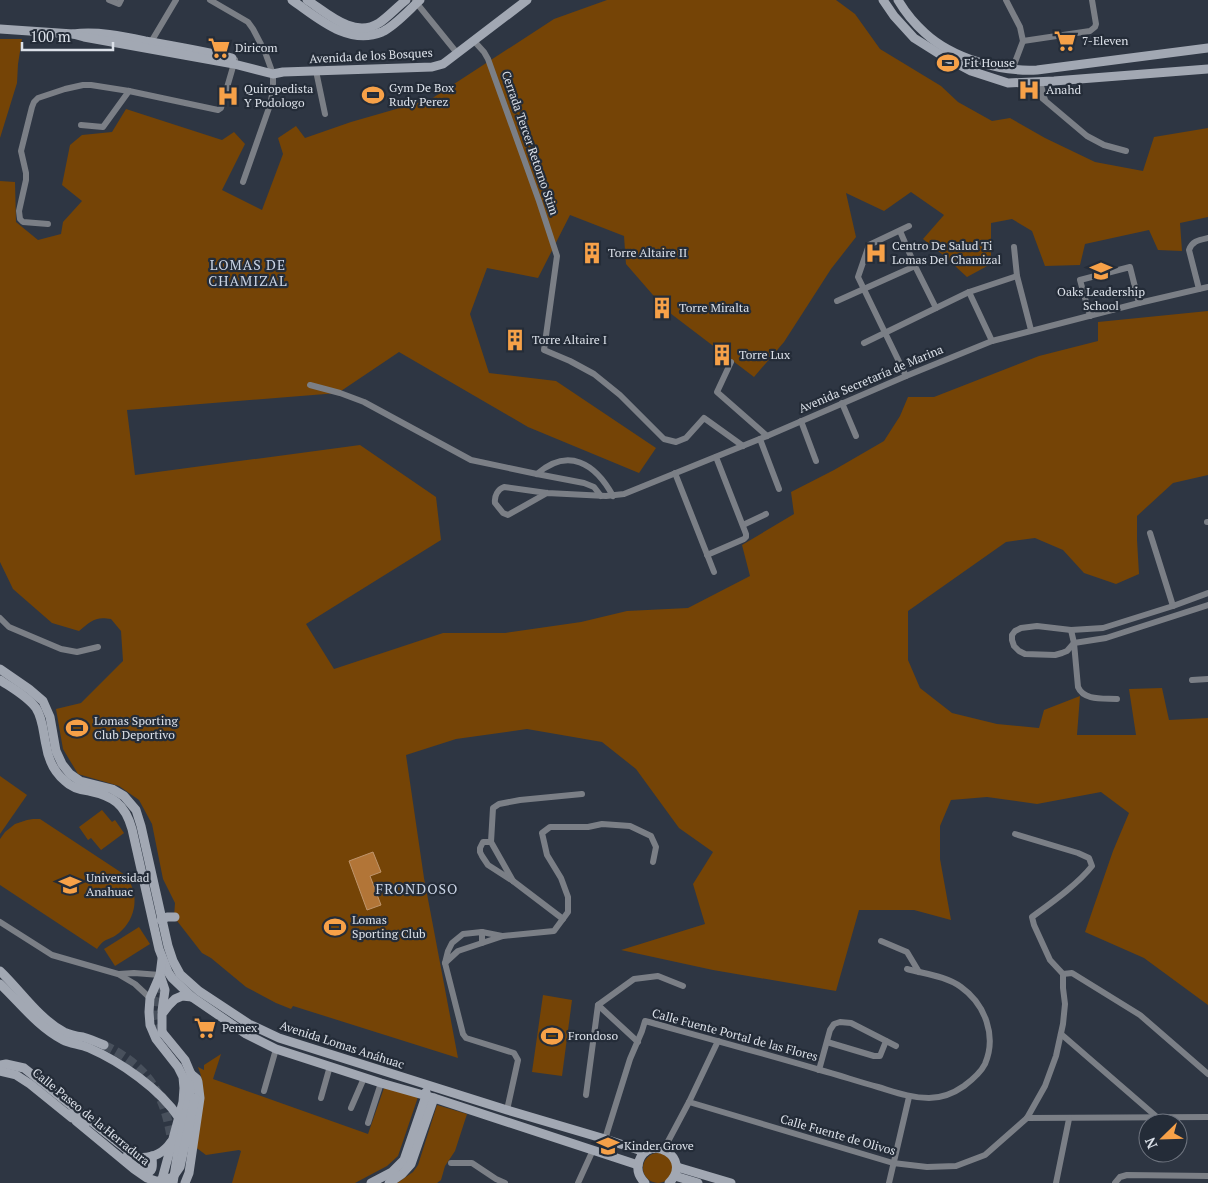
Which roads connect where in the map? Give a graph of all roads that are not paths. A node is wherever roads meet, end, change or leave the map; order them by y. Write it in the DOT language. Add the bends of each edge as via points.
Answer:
graph roads {
  1 [pos="109,0"];
  2 [pos="121,0"];
  3 [pos="176,0"];
  4 [pos="210,0"];
  5 [pos="292,0"];
  6 [pos="307,0"];
  7 [pos="406,0"];
  8 [pos="527,0"];
  9 [pos="883,0"];
  10 [pos="1006,0"];
  11 [pos="1092,0"];
  12 [pos="417,1"];
  13 [pos="899,2"];
  14 [pos="891,12"];
  15 [pos="0,29"];
  16 [pos="73,34"];
  17 [pos="474,41"];
  18 [pos="1023,41"];
  19 [pos="151,42"];
  20 [pos="1208,48"];
  21 [pos="458,53"];
  22 [pos="235,62"];
  23 [pos="1085,64"];
  24 [pos="1072,66"];
  25 [pos="1208,69"];
  26 [pos="1012,70"];
  27 [pos="316,71"];
  28 [pos="276,72"];
  29 [pos="1085,79"];
  30 [pos="1070,80"];
  31 [pos="1023,82"];
  32 [pos="1040,82"];
  33 [pos="129,91"];
  34 [pos="1046,101"];
  35 [pos="325,114"];
  36 [pos="81,125"];
  37 [pos="1126,150"];
  38 [pos="243,182"];
  39 [pos="48,224"];
  40 [pos="908,226"];
  41 [pos="900,230"];
  42 [pos="1208,238"];
  43 [pos="1014,247"];
  44 [pos="915,266"];
  45 [pos="1017,276"];
  46 [pos="1208,287"];
  47 [pos="864,289"];
  48 [pos="1199,289"];
  49 [pos="968,292"];
  50 [pos="837,301"];
  51 [pos="1139,303"];
  52 [pos="936,308"];
  53 [pos="1090,316"];
  54 [pos="1031,330"];
  55 [pos="885,333"];
  56 [pos="992,341"];
  57 [pos="864,343"];
  58 [pos="731,362"];
  59 [pos="906,376"];
  60 [pos="310,385"];
  61 [pos="842,403"];
  62 [pos="801,421"];
  63 [pos="767,436"];
  64 [pos="856,436"];
  65 [pos="760,439"];
  66 [pos="743,446"];
  67 [pos="716,457"];
  68 [pos="816,461"];
  69 [pos="675,473"];
  70 [pos="537,474"];
  71 [pos="779,489"];
  72 [pos="547,493"];
  73 [pos="601,496"];
  74 [pos="613,496"];
  75 [pos="766,514"];
  76 [pos="743,525"];
  77 [pos="1150,533"];
  78 [pos="707,555"];
  79 [pos="714,572"];
  80 [pos="1208,593"];
  81 [pos="1208,605"];
  82 [pos="1173,606"];
  83 [pos="0,618"];
  84 [pos="1071,630"];
  85 [pos="1074,643"];
  86 [pos="98,646"];
  87 [pos="0,669"];
  88 [pos="1208,679"];
  89 [pos="0,680"];
  90 [pos="1192,680"];
  91 [pos="1117,699"];
  92 [pos="582,794"];
  93 [pos="136,810"];
  94 [pos="1014,834"];
  95 [pos="491,842"];
  96 [pos="653,862"];
  97 [pos="156,872"];
  98 [pos="512,881"];
  99 [pos="175,917"];
  100 [pos="563,919"];
  101 [pos="161,920"];
  102 [pos="0,922"];
  103 [pos="482,932"];
  104 [pos="503,936"];
  105 [pos="881,941"];
  106 [pos="452,942"];
  107 [pos="482,943"];
  108 [pos="458,951"];
  109 [pos="162,958"];
  110 [pos="445,963"];
  111 [pos="908,969"];
  112 [pos="0,971"];
  113 [pos="919,972"];
  114 [pos="118,974"];
  115 [pos="1063,974"];
  116 [pos="160,975"];
  117 [pos="0,984"];
  118 [pos="683,986"];
  119 [pos="192,997"];
  120 [pos="150,998"];
  121 [pos="598,1004"];
  122 [pos="162,1014"];
  123 [pos="1061,1034"];
  124 [pos="718,1041"];
  125 [pos="886,1041"];
  126 [pos="638,1042"];
  127 [pos="827,1042"];
  128 [pos="104,1045"];
  129 [pos="896,1046"];
  130 [pos="276,1049"];
  131 [pos="0,1065"];
  132 [pos="330,1066"];
  133 [pos="820,1070"];
  134 [pos="0,1071"];
  135 [pos="191,1074"];
  136 [pos="1208,1074"];
  137 [pos="364,1078"];
  138 [pos="381,1083"];
  139 [pos="264,1091"];
  140 [pos="448,1091"];
  141 [pos="586,1095"];
  142 [pos="430,1097"];
  143 [pos="909,1097"];
  144 [pos="321,1098"];
  145 [pos="688,1102"];
  146 [pos="351,1108"];
  147 [pos="507,1110"];
  148 [pos="1152,1113"];
  149 [pos="68,1114"];
  150 [pos="1188,1117"];
  151 [pos="1208,1117"];
  152 [pos="179,1118"];
  153 [pos="1027,1118"];
  154 [pos="1138,1118"];
  155 [pos="1069,1119"];
  156 [pos="368,1123"];
  157 [pos="604,1139"];
  158 [pos="173,1140"];
  159 [pos="664,1149"];
  160 [pos="593,1150"];
  161 [pos="645,1152"];
  162 [pos="152,1156"];
  163 [pos="451,1163"];
  164 [pos="893,1163"];
  165 [pos="638,1165"];
  166 [pos="148,1172"];
  167 [pos="674,1176"];
  168 [pos="1208,1176"];
  169 [pos="495,1181"];
  170 [pos="150,1183"];
  171 [pos="161,1183"];
  172 [pos="173,1183"];
  173 [pos="186,1183"];
  174 [pos="371,1183"];
  175 [pos="389,1183"];
  176 [pos="505,1183"];
  177 [pos="578,1183"];
  178 [pos="645,1183"];
  179 [pos="698,1183"];
  180 [pos="731,1183"];
  181 [pos="889,1183"];
  182 [pos="1056,1183"];
  183 [pos="1115,1183"];
  1 -- 2 [label="street" via="119,4"];
  3 -- 19 [label="street"];
  4 -- 28 [label="street" via="248,22"];
  5 -- 12 [label="main road" via="335,29 366,36 390,27"];
  6 -- 7 [label="main road" via="341,23 364,28 378,23"];
  8 -- 17 [label="main road, Avenida de los Bosques"];
  9 -- 14 [label="main road"];
  10 -- 18 [label="street" via="1020,27"];
  11 -- 18 [label="street" via="1096,24 1090,31"];
  12 -- 21 [label="street"];
  13 -- 14 [label="main road" via="893,3"];
  13 -- 26 [label="main road" via="924,33 944,47 993,67"];
  14 -- 31 [label="main road" via="914,38 971,71 1008,82"];
  15 -- 16 [label="main road, Avenida de los Bosques"];
  16 -- 19 [label="main road, Avenida de los Bosques" via="84,32"];
  16 -- 22 [label="main road, Avenida de los Bosques"];
  17 -- 21 [label="main road, Avenida de los Bosques"];
  17 -- 66 [label="street, Cerrada Tercer Retorno Stim" via="488,59 557,256 544,350 594,374 664,439 676,442 686,438 704,418"];
  18 -- 26 [label="street"];
  19 -- 22 [label="main road, Avenida de los Bosques"];
  20 -- 23 [label="main road"];
  21 -- 27 [label="main road, Avenida de los Bosques" via="443,64 432,67"];
  22 -- 28 [label="main road, Avenida de los Bosques"];
  22 -- 33 [label="street" via="218,110"];
  23 -- 24 [label="main road"];
  23 -- 29 [label="main road" via="1081,71"];
  24 -- 26 [label="main road"];
  24 -- 30 [label="main road" via="1075,73"];
  25 -- 29 [label="main road"];
  27 -- 28 [label="main road, Avenida de los Bosques"];
  27 -- 35 [label="street"];
  28 -- 38 [label="street" via="270,105"];
  29 -- 30 [label="main road"];
  30 -- 32 [label="main road"];
  31 -- 32 [label="main road"];
  31 -- 34 [label="street"];
  32 -- 34 [label="street"];
  33 -- 36 [label="street" via="103,127"];
  33 -- 39 [label="street" via="83,85 34,102 20,151 26,180 19,211 23,222"];
  34 -- 37 [label="street" via="1087,136 1104,145"];
  40 -- 41 [label="street"];
  41 -- 44 [label="street"];
  41 -- 47 [label="street" via="869,245 858,277"];
  42 -- 48 [label="street" via="1191,244 1189,250"];
  43 -- 45 [label="street"];
  44 -- 47 [label="street"];
  44 -- 52 [label="street"];
  45 -- 49 [label="street"];
  45 -- 54 [label="street"];
  46 -- 48 [label="street, Avenida Secretaría de Marina"];
  47 -- 50 [label="street"];
  47 -- 55 [label="street"];
  48 -- 51 [label="street, Avenida Secretaría de Marina"];
  49 -- 52 [label="street"];
  49 -- 56 [label="street"];
  51 -- 53 [label="street, Avenida Secretaría de Marina"];
  51 -- 53 [label="street" via="1130,267 1080,280"];
  52 -- 55 [label="street"];
  53 -- 54 [label="street, Avenida Secretaría de Marina"];
  54 -- 56 [label="street, Avenida Secretaría de Marina"];
  55 -- 57 [label="street"];
  55 -- 59 [label="street"];
  56 -- 59 [label="street, Avenida Secretaría de Marina"];
  58 -- 63 [label="street" via="717,392"];
  59 -- 61 [label="street, Avenida Secretaría de Marina"];
  60 -- 70 [label="street" via="364,402 471,460"];
  61 -- 62 [label="street, Avenida Secretaría de Marina"];
  61 -- 64 [label="street"];
  62 -- 63 [label="street, Avenida Secretaría de Marina"];
  62 -- 68 [label="street"];
  63 -- 65 [label="street, Avenida Secretaría de Marina"];
  65 -- 66 [label="street, Avenida Secretaría de Marina"];
  65 -- 71 [label="street"];
  66 -- 67 [label="street, Avenida Secretaría de Marina"];
  67 -- 69 [label="street, Avenida Secretaría de Marina"];
  67 -- 76 [label="street"];
  69 -- 74 [label="street, Avenida Secretaría de Marina"];
  69 -- 78 [label="street"];
  70 -- 73 [label="street" via="584,483 594,487"];
  70 -- 74 [label="street" via="551,464 575,461 586,465 603,479"];
  72 -- 72 [label="street, Avenida Secretaría de Marina" via="504,487 499,490 494,503 508,515"];
  72 -- 73 [label="street, Avenida Secretaría de Marina"];
  73 -- 74 [label="street, Avenida Secretaría de Marina"];
  75 -- 76 [label="street"];
  76 -- 78 [label="street" via="744,540"];
  77 -- 82 [label="street"];
  78 -- 79 [label="street"];
  80 -- 82 [label="street"];
  81 -- 85 [label="street" via="1106,638"];
  82 -- 84 [label="street" via="1102,628"];
  83 -- 86 [label="street" via="9,627 61,649 77,652"];
  84 -- 85 [label="street"];
  84 -- 85 [label="street" via="1028,626 1015,631 1012,640 1014,646 1025,654 1062,654"];
  85 -- 91 [label="street" via="1080,692 1089,697"];
  87 -- 93 [label="main road, Avenida Lomas Anáhuac" via="42,701 50,717 59,757 70,774 112,789 124,796"];
  88 -- 90 [label="street"];
  89 -- 109 [label="main road, Avenida Lomas Anáhuac" via="35,707 42,720 51,761 64,781 77,789 108,797 125,811 132,828"];
  92 -- 95 [label="street" via="520,800 495,806"];
  93 -- 97 [label="main road" via="143,822"];
  93 -- 101 [label="main road, Avenida Lomas Anáhuac"];
  94 -- 115 [label="street" via="1078,853 1089,858 1092,866 1032,917 1050,960"];
  95 -- 98 [label="street"];
  95 -- 98 [label="street" via="482,842 482,856 488,865"];
  96 -- 100 [label="street" via="656,847 651,836 630,826 550,827 542,833 547,855 568,897 568,912"];
  98 -- 100 [label="street"];
  99 -- 101 [label="main road"];
  100 -- 104 [label="street" via="554,930"];
  101 -- 140 [label="main road, Avenida Lomas Anáhuac" via="170,955 180,974 199,991 249,1024 279,1038"];
  102 -- 114 [label="street" via="52,955"];
  103 -- 104 [label="street"];
  103 -- 106 [label="street" via="464,934"];
  103 -- 107 [label="street"];
  104 -- 107 [label="street"];
  105 -- 113 [label="street" via="907,952"];
  106 -- 108 [label="street"];
  106 -- 110 [label="street"];
  107 -- 108 [label="street"];
  108 -- 110 [label="street"];
  109 -- 116 [label="main road"];
  109 -- 119 [label="main road, Avenida Lomas Anáhuac" via="172,978"];
  110 -- 147 [label="street" via="466,1038 517,1056"];
  111 -- 113 [label="street, Calle Fuente Portal de las Flores"];
  112 -- 128 [label="main road" via="57,1027 67,1034"];
  113 -- 143 [label="street, Calle Fuente Portal de las Flores" via="949,980 973,998 983,1011 990,1043 984,1064 973,1080 958,1090 930,1098"];
  114 -- 116 [label="street"];
  114 -- 120 [label="street"];
  115 -- 123 [label="street, Calle Fuente de Olivos" via="1065,1004"];
  115 -- 136 [label="street" via="1072,973 1140,1015"];
  116 -- 120 [label="main road"];
  116 -- 122 [label="main road" via="165,990"];
  117 -- 152 [label="main road" via="28,1013 64,1041 87,1047 143,1080 166,1100"];
  118 -- 121 [label="street" via="658,976 634,979"];
  119 -- 122 [label="main road" via="175,999"];
  119 -- 130 [label="main road, Avenida Lomas Anáhuac" via="246,1034"];
  120 -- 152 [label="main road" via="149,1018 154,1035 183,1077 184,1098"];
  121 -- 126 [label="street"];
  121 -- 141 [label="street"];
  122 -- 135 [label="main road" via="162,1032 185,1060"];
  123 -- 148 [label="street"];
  123 -- 153 [label="street, Calle Fuente de Olivos" via="1045,1086"];
  124 -- 126 [label="street, Calle Fuente Portal de las Flores" via="645,1021"];
  124 -- 133 [label="street, Calle Fuente Portal de las Flores"];
  124 -- 145 [label="street"];
  125 -- 127 [label="street" via="880,1056"];
  125 -- 127 [label="street" via="851,1023 840,1022 830,1030"];
  125 -- 129 [label="street"];
  126 -- 157 [label="street, Calle Fuente Portal de las Flores"];
  127 -- 133 [label="street"];
  130 -- 132 [label="main road, Avenida Lomas Anáhuac"];
  130 -- 139 [label="street"];
  131 -- 162 [label="main road, Calle Paseo de la Herradura" via="24,1068 136,1158"];
  132 -- 137 [label="main road, Avenida Lomas Anáhuac"];
  132 -- 144 [label="street"];
  133 -- 143 [label="street, Calle Fuente Portal de las Flores"];
  134 -- 149 [label="main road, Calle Paseo de la Herradura" via="16,1074"];
  135 -- 149 [label="main road, Calle Paseo de la Herradura, bridge" via="195,1098 180,1167 172,1177 161,1181 148,1178 134,1169"];
  135 -- 172 [label="main road" via="191,1090"];
  135 -- 173 [label="main road" via="197,1079 200,1098"];
  137 -- 138 [label="main road, Avenida Lomas Anáhuac"];
  137 -- 146 [label="street"];
  138 -- 142 [label="main road, Avenida Lomas Anáhuac"];
  138 -- 156 [label="street"];
  140 -- 142 [label="main road" via="443,1094 428,1089 426,1092"];
  140 -- 147 [label="main road, Avenida Lomas Anáhuac"];
  142 -- 160 [label="main road, Avenida Lomas Anáhuac"];
  142 -- 174 [label="main road" via="404,1160 392,1172"];
  142 -- 175 [label="main road" via="411,1164"];
  143 -- 164 [label="street"];
  145 -- 159 [label="street"];
  145 -- 164 [label="street, Calle Fuente de Olivos"];
  147 -- 157 [label="main road, Avenida Lomas Anáhuac"];
  149 -- 166 [label="main road"];
  150 -- 151 [label="street"];
  152 -- 158 [label="main road"];
  153 -- 155 [label="street"];
  153 -- 164 [label="street, Calle Fuente de Olivos" via="985,1154 956,1166"];
  154 -- 155 [label="street"];
  155 -- 182 [label="street"];
  157 -- 161 [label="main road, Avenida Lomas Anáhuac"];
  158 -- 162 [label="main road, Calle Paseo de la Herradura"];
  158 -- 171 [label="main road"];
  159 -- 161 [label="main road"];
  159 -- 167 [label="main road" via="675,1160"];
  160 -- 165 [label="main road, Avenida Lomas Anáhuac"];
  160 -- 177 [label="street"];
  161 -- 165 [label="main road"];
  162 -- 166 [label="main road" via="152,1168"];
  163 -- 169 [label="street" via="472,1163"];
  164 -- 181 [label="street"];
  165 -- 178 [label="main road" via="638,1172"];
  166 -- 170 [label="main road"];
  167 -- 179 [label="main road"];
  167 -- 180 [label="main road"];
  168 -- 183 [label="street" via="1126,1175"];
  169 -- 176 [label="street"];
}
